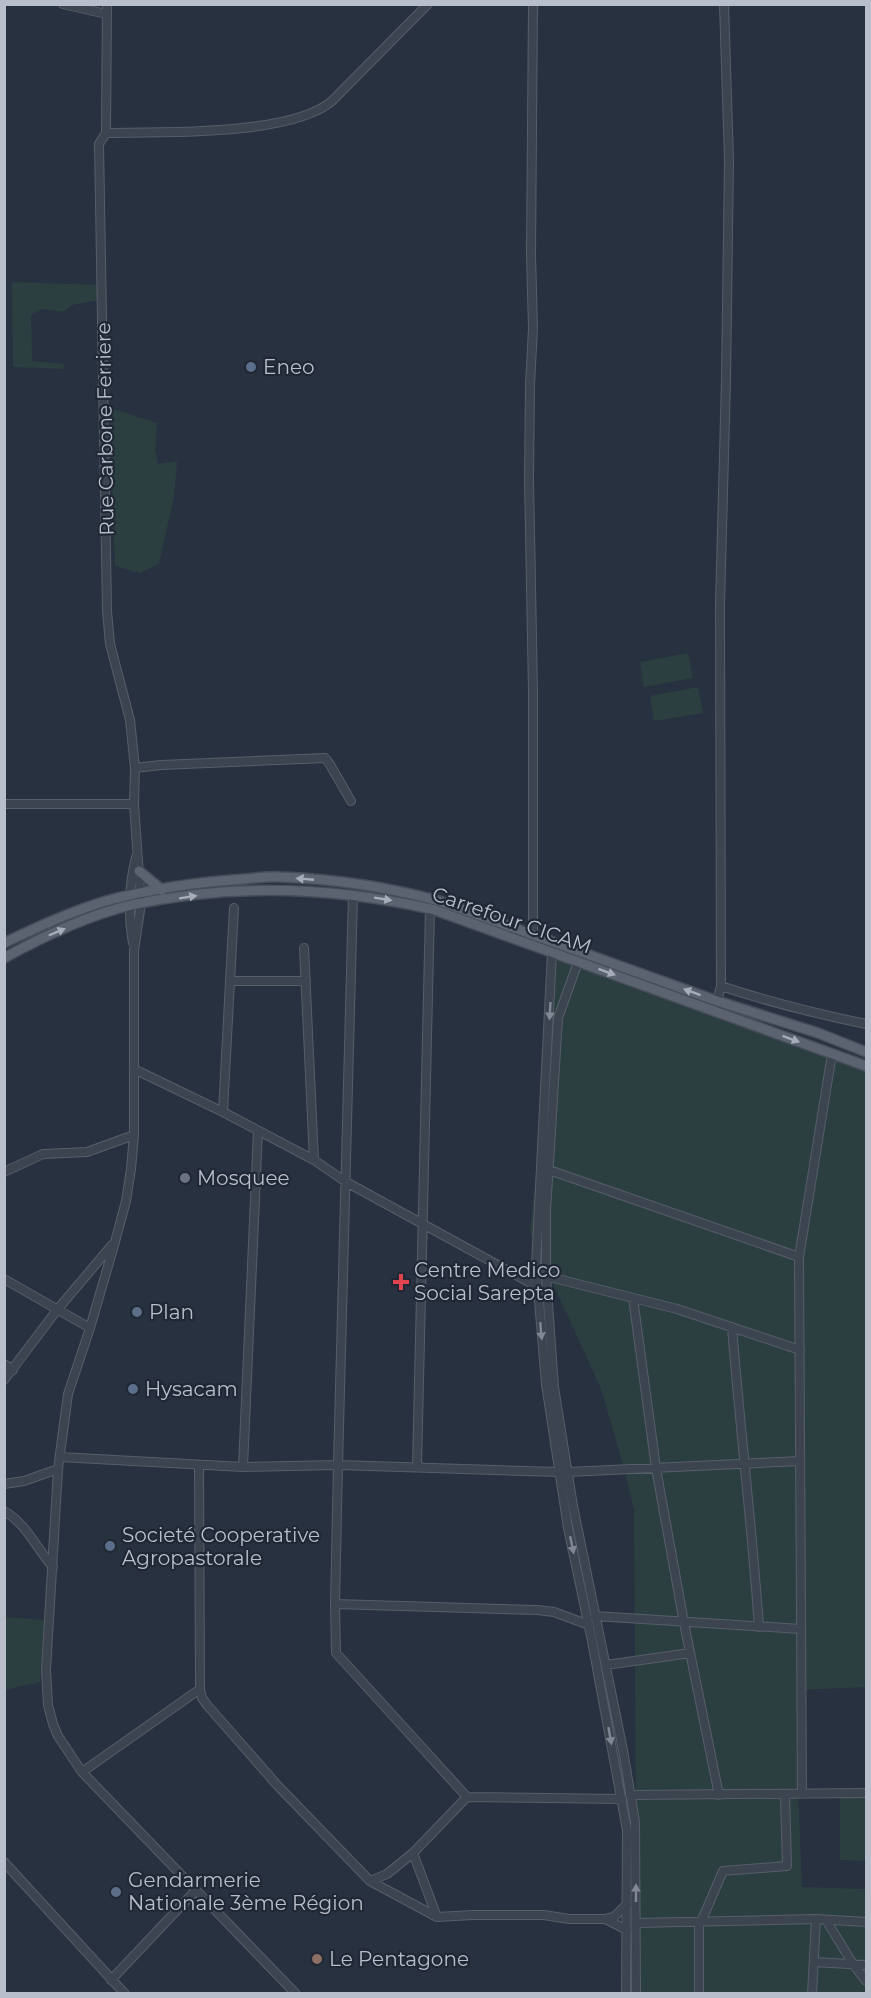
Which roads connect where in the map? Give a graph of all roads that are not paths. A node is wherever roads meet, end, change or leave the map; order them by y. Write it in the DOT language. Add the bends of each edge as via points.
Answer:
graph roads {
  1 [pos="63,4"];
  2 [pos="107,4"];
  3 [pos="428,4"];
  4 [pos="533,4"];
  5 [pos="724,4"];
  6 [pos="106,14"];
  7 [pos="106,133"];
  8 [pos="135,768"];
  9 [pos="351,801"];
  10 [pos="4,804"];
  11 [pos="134,804"];
  12 [pos="137,853"];
  13 [pos="139,871"];
  14 [pos="162,890"];
  15 [pos="136,894"];
  16 [pos="353,895"];
  17 [pos="136,905"];
  18 [pos="234,909"];
  19 [pos="430,909"];
  20 [pos="534,935"];
  21 [pos="4,943"];
  22 [pos="304,948"];
  23 [pos="552,952"];
  24 [pos="4,958"];
  25 [pos="579,962"];
  26 [pos="230,981"];
  27 [pos="306,981"];
  28 [pos="721,986"];
  29 [pos="717,1001"];
  30 [pos="867,1024"];
  31 [pos="867,1052"];
  32 [pos="832,1054"];
  33 [pos="867,1066"];
  34 [pos="134,1069"];
  35 [pos="223,1112"];
  36 [pos="258,1131"];
  37 [pos="134,1135"];
  38 [pos="314,1160"];
  39 [pos="549,1170"];
  40 [pos="4,1172"];
  41 [pos="346,1182"];
  42 [pos="422,1222"];
  43 [pos="115,1242"];
  44 [pos="799,1257"];
  45 [pos="546,1276"];
  46 [pos="4,1279"];
  47 [pos="538,1287"];
  48 [pos="633,1298"];
  49 [pos="57,1310"];
  50 [pos="732,1327"];
  51 [pos="90,1328"];
  52 [pos="800,1350"];
  53 [pos="4,1364"];
  54 [pos="13,1370"];
  55 [pos="4,1380"];
  56 [pos="60,1457"];
  57 [pos="800,1461"];
  58 [pos="743,1463"];
  59 [pos="199,1465"];
  60 [pos="338,1465"];
  61 [pos="243,1467"];
  62 [pos="417,1467"];
  63 [pos="656,1468"];
  64 [pos="58,1469"];
  65 [pos="563,1472"];
  66 [pos="4,1484"];
  67 [pos="4,1511"];
  68 [pos="53,1567"];
  69 [pos="335,1604"];
  70 [pos="595,1616"];
  71 [pos="684,1623"];
  72 [pos="589,1625"];
  73 [pos="759,1627"];
  74 [pos="801,1629"];
  75 [pos="690,1653"];
  76 [pos="606,1665"];
  77 [pos="200,1689"];
  78 [pos="82,1772"];
  79 [pos="719,1794"];
  80 [pos="785,1794"];
  81 [pos="802,1794"];
  82 [pos="867,1794"];
  83 [pos="630,1795"];
  84 [pos="467,1797"];
  85 [pos="622,1799"];
  86 [pos="413,1853"];
  87 [pos="4,1862"];
  88 [pos="370,1881"];
  89 [pos="196,1890"];
  90 [pos="627,1904"];
  91 [pos="437,1917"];
  92 [pos="606,1919"];
  93 [pos="816,1919"];
  94 [pos="826,1920"];
  95 [pos="700,1922"];
  96 [pos="867,1922"];
  97 [pos="636,1923"];
  98 [pos="627,1930"];
  99 [pos="814,1962"];
  100 [pos="853,1964"];
  101 [pos="867,1965"];
  102 [pos="111,1980"];
  103 [pos="867,1981"];
  104 [pos="125,1994"];
  105 [pos="296,1994"];
  106 [pos="626,1994"];
  107 [pos="636,1994"];
  108 [pos="699,1994"];
  109 [pos="812,1994"];
  1 -- 6 [label="street"];
  2 -- 6 [label="street, Rue Carbone Ferriere"];
  3 -- 7 [label="street" via="332,101 312,114 228,130"];
  4 -- 20 [label="street" via="530,478"];
  5 -- 28 [label="street" via="729,160 720,605"];
  6 -- 7 [label="street, Rue Carbone Ferriere"];
  7 -- 8 [label="street, Rue Carbone Ferriere" via="99,144 108,635 130,720"];
  8 -- 9 [label="street" via="325,758"];
  8 -- 11 [label="street, Rue Carbone Ferriere"];
  10 -- 11 [label="street"];
  11 -- 12 [label="street, Rue Carbone Ferriere"];
  12 -- 13 [label="street, Rue Carbone Ferriere"];
  12 -- 15 [label="street, Rue Carbone Ferriere" via="131,876"];
  13 -- 14 [label="main road"];
  13 -- 15 [label="street, Rue Carbone Ferriere"];
  14 -- 15 [label="main road"];
  20 -- 14 [label="main road, one-way" via="439,901 365,885 280,877 214,881"];
  15 -- 17 [label="street, Rue Carbone Ferriere"];
  15 -- 21 [label="main road" via="55,919"];
  17 -- 16 [label="main road, Carrefour CICAM, one-way" via="210,893 276,889"];
  16 -- 19 [label="main road, Carrefour CICAM, one-way"];
  16 -- 41 [label="street"];
  24 -- 17 [label="main road, Carrefour CICAM, one-way" via="55,932"];
  17 -- 34 [label="street, Rue Carbone Ferriere" via="130,929 134,950"];
  18 -- 26 [label="street"];
  19 -- 23 [label="main road, Carrefour CICAM"];
  19 -- 42 [label="street"];
  29 -- 20 [label="main road, one-way"];
  22 -- 27 [label="street"];
  23 -- 25 [label="main road, Carrefour CICAM"];
  23 -- 47 [label="street, one-way"];
  25 -- 32 [label="main road, Carrefour CICAM, one-way"];
  25 -- 39 [label="street" via="558,1018"];
  26 -- 27 [label="street"];
  26 -- 35 [label="street"];
  27 -- 38 [label="street"];
  28 -- 29 [label="street"];
  28 -- 30 [label="street"];
  29 -- 31 [label="main road"];
  32 -- 33 [label="main road, Carrefour CICAM"];
  32 -- 44 [label="street"];
  34 -- 35 [label="street"];
  34 -- 37 [label="street, Rue Carbone Ferriere"];
  35 -- 36 [label="street"];
  36 -- 38 [label="street"];
  36 -- 61 [label="street"];
  37 -- 40 [label="street" via="87,1152 43,1154"];
  37 -- 43 [label="street, Rue Carbone Ferriere" via="126,1201"];
  38 -- 41 [label="street"];
  39 -- 44 [label="street"];
  39 -- 45 [label="street"];
  41 -- 42 [label="street"];
  41 -- 60 [label="street"];
  42 -- 47 [label="street"];
  42 -- 62 [label="street"];
  43 -- 49 [label="street"];
  43 -- 51 [label="street, Rue Carbone Ferriere"];
  44 -- 52 [label="street"];
  45 -- 48 [label="street"];
  45 -- 65 [label="street"];
  46 -- 49 [label="street"];
  47 -- 65 [label="street, one-way" via="546,1384"];
  48 -- 50 [label="street"];
  48 -- 63 [label="street"];
  49 -- 51 [label="street"];
  49 -- 54 [label="street"];
  50 -- 52 [label="street"];
  50 -- 58 [label="street"];
  51 -- 56 [label="street, Rue Carbone Ferriere" via="68,1394"];
  52 -- 57 [label="street"];
  53 -- 54 [label="street"];
  54 -- 55 [label="street"];
  56 -- 59 [label="street"];
  56 -- 64 [label="street, Rue Carbone Ferriere"];
  57 -- 58 [label="street"];
  57 -- 74 [label="street"];
  58 -- 63 [label="street"];
  58 -- 73 [label="street"];
  59 -- 61 [label="street"];
  59 -- 77 [label="street"];
  60 -- 61 [label="street"];
  60 -- 62 [label="street"];
  60 -- 69 [label="street"];
  62 -- 65 [label="street"];
  63 -- 65 [label="street"];
  63 -- 71 [label="street"];
  64 -- 66 [label="street"];
  64 -- 68 [label="street, Rue Carbone Ferriere"];
  65 -- 70 [label="street"];
  65 -- 72 [label="street, one-way" via="568,1528"];
  67 -- 68 [label="street" via="30,1534"];
  68 -- 78 [label="street, Rue Carbone Ferriere" via="46,1670 48,1705 58,1736"];
  69 -- 72 [label="street" via="537,1610"];
  69 -- 84 [label="street" via="336,1653"];
  70 -- 71 [label="street"];
  70 -- 76 [label="street"];
  71 -- 73 [label="street"];
  71 -- 75 [label="street"];
  72 -- 85 [label="street, one-way"];
  73 -- 74 [label="street"];
  74 -- 81 [label="street"];
  75 -- 76 [label="street"];
  75 -- 79 [label="street"];
  76 -- 83 [label="street"];
  77 -- 78 [label="street"];
  77 -- 88 [label="street" via="202,1698 278,1786"];
  78 -- 89 [label="street, Rue Carbone Ferriere"];
  79 -- 80 [label="street"];
  79 -- 83 [label="street"];
  80 -- 81 [label="street"];
  80 -- 95 [label="street" via="787,1866 723,1871"];
  81 -- 82 [label="street"];
  97 -- 83 [label="street, one-way" via="635,1822"];
  84 -- 85 [label="street"];
  84 -- 86 [label="street"];
  85 -- 90 [label="street" via="627,1830"];
  86 -- 88 [label="street" via="387,1874"];
  86 -- 91 [label="street"];
  87 -- 102 [label="street"];
  88 -- 91 [label="street"];
  89 -- 102 [label="street"];
  89 -- 105 [label="street, Rue Carbone Ferriere"];
  90 -- 92 [label="street" via="615,1917"];
  90 -- 98 [label="street"];
  91 -- 92 [label="street" via="544,1915"];
  92 -- 98 [label="street"];
  93 -- 94 [label="street"];
  93 -- 95 [label="street"];
  93 -- 99 [label="street"];
  94 -- 96 [label="street"];
  94 -- 100 [label="street"];
  95 -- 97 [label="street"];
  95 -- 108 [label="street"];
  97 -- 107 [label="street"];
  98 -- 106 [label="street"];
  99 -- 100 [label="street"];
  99 -- 109 [label="street"];
  100 -- 101 [label="street"];
  100 -- 103 [label="street"];
  102 -- 104 [label="street"];
}
